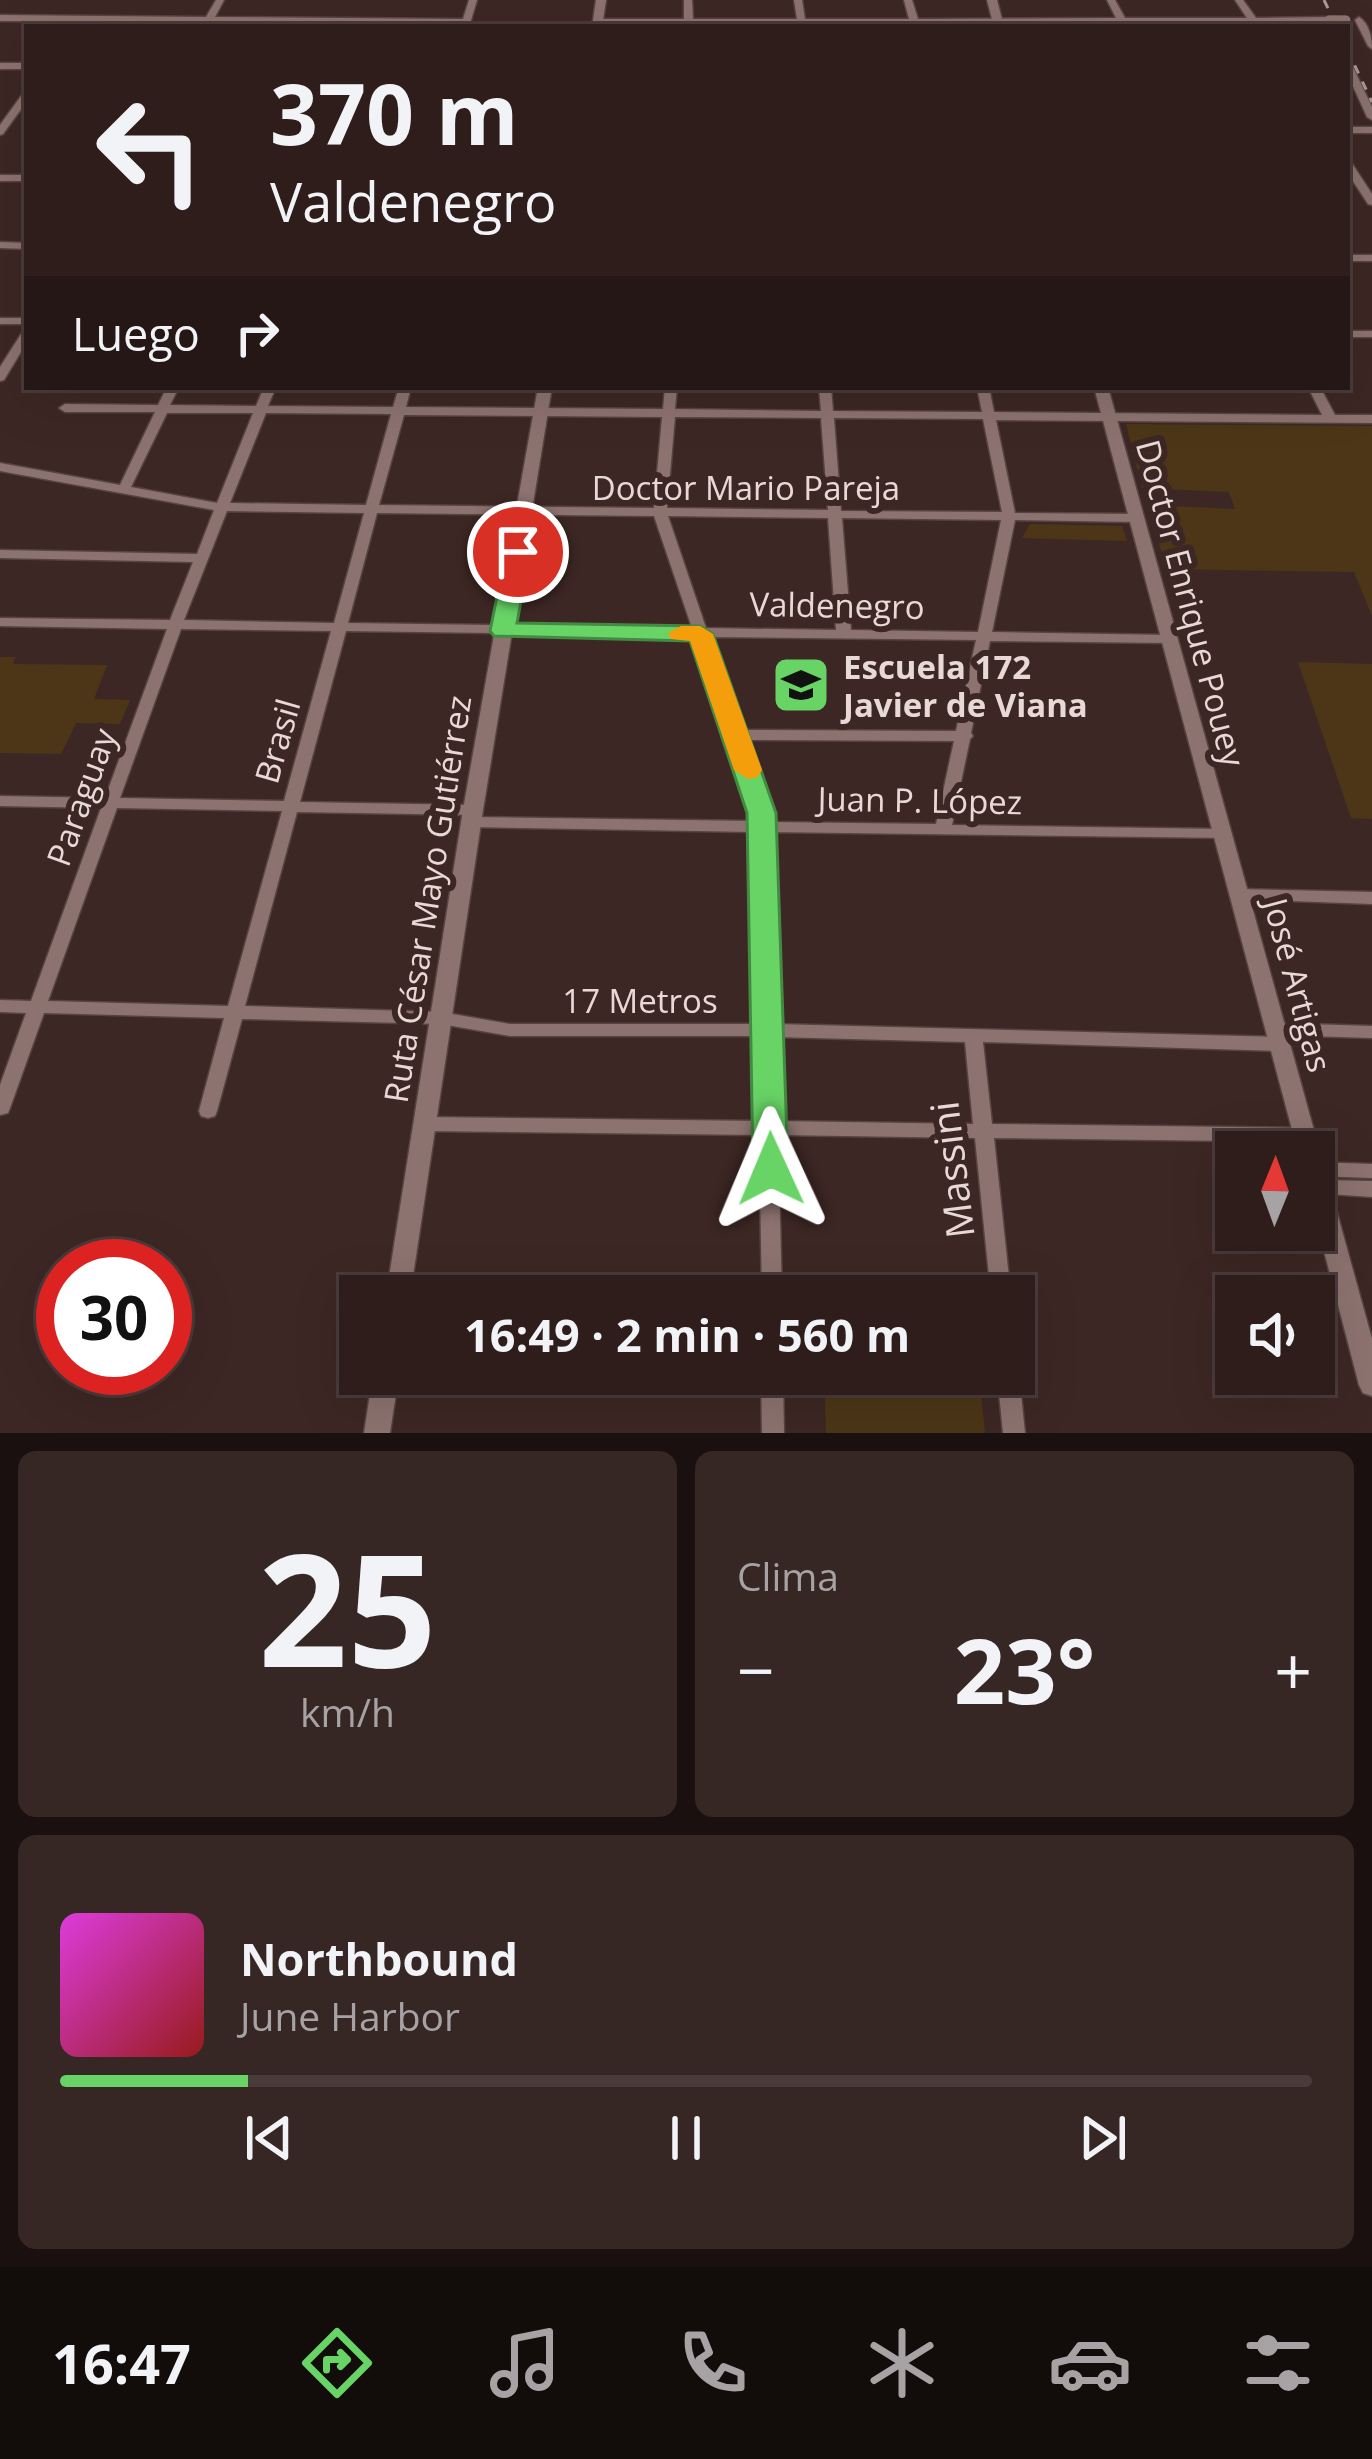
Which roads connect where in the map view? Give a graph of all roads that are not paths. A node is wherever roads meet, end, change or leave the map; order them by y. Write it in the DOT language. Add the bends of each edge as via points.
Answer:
graph roads {
  1 [pos="95,0"];
  2 [pos="220,0"];
  3 [pos="344,0"];
  4 [pos="473,0"];
  5 [pos="1239,0"];
  6 [pos="1318,0"];
  7 [pos="0,18"];
  8 [pos="1359,20"];
  9 [pos="1372,20"];
  10 [pos="79,23"];
  11 [pos="208,23"];
  12 [pos="1330,23"];
  13 [pos="334,24"];
  14 [pos="466,24"];
  15 [pos="1256,24"];
  16 [pos="1372,46"];
  17 [pos="1350,75"];
  18 [pos="1372,117"];
  19 [pos="5,119"];
  20 [pos="0,132"];
  21 [pos="1368,190"];
  22 [pos="1372,202"];
  23 [pos="24,339"];
  24 [pos="0,377"];
  25 [pos="172,390"];
  26 [pos="269,390"];
  27 [pos="404,390"];
  28 [pos="545,390"];
  29 [pos="670,390"];
  30 [pos="826,390"];
  31 [pos="983,390"];
  32 [pos="1102,390"];
  33 [pos="1316,390"];
  34 [pos="64,408"];
  35 [pos="163,408"];
  36 [pos="259,410"];
  37 [pos="399,412"];
  38 [pos="541,412"];
  39 [pos="669,413"];
  40 [pos="827,415"];
  41 [pos="988,417"];
  42 [pos="1109,417"];
  43 [pos="1330,418"];
  44 [pos="1372,419"];
  45 [pos="0,467"];
  46 [pos="124,489"];
  47 [pos="219,507"];
  48 [pos="373,510"];
  49 [pos="525,512"];
  50 [pos="660,513"];
  51 [pos="835,513"];
  52 [pos="1009,516"];
  53 [pos="1136,518"];
  54 [pos="0,554"];
  55 [pos="200,558"];
  56 [pos="0,622"];
  57 [pos="175,626"];
  58 [pos="340,628"];
  59 [pos="503,631"];
  60 [pos="700,634"];
  61 [pos="844,636"];
  62 [pos="983,637"];
  63 [pos="1170,639"];
  64 [pos="737,735"];
  65 [pos="965,736"];
  66 [pos="0,801"];
  67 [pos="112,803"];
  68 [pos="290,805"];
  69 [pos="472,816"];
  70 [pos="759,828"];
  71 [pos="944,830"];
  72 [pos="1224,834"];
  73 [pos="1239,895"];
  74 [pos="1372,898"];
  75 [pos="0,1006"];
  76 [pos="34,1007"];
  77 [pos="235,1012"];
  78 [pos="441,1018"];
  79 [pos="767,1030"];
  80 [pos="1372,1032"];
  81 [pos="973,1035"];
  82 [pos="1278,1037"];
  83 [pos="1,1108"];
  84 [pos="208,1112"];
  85 [pos="425,1124"];
  86 [pos="771,1125"];
  87 [pos="982,1130"];
  88 [pos="1304,1131"];
  89 [pos="1215,1139"];
  90 [pos="1372,1171"];
  91 [pos="1335,1176"];
  92 [pos="1335,1182"];
  93 [pos="1372,1189"];
  94 [pos="1335,1248"];
  95 [pos="401,1275"];
  96 [pos="772,1275"];
  97 [pos="999,1275"];
  98 [pos="1372,1385"];
  99 [pos="382,1395"];
  100 [pos="772,1395"];
  101 [pos="1010,1395"];
  102 [pos="376,1433"];
  103 [pos="773,1433"];
  104 [pos="1014,1433"];
  1 -- 10 [label="street"];
  2 -- 11 [label="street"];
  3 -- 13 [label="street"];
  4 -- 14 [label="street"];
  5 -- 15 [label="street"];
  6 -- 12 [label="street"];
  7 -- 10 [label="street"];
  8 -- 9 [label="street"];
  8 -- 12 [label="street, bridge"];
  8 -- 16 [label="street"];
  10 -- 11 [label="street"];
  11 -- 13 [label="street"];
  12 -- 15 [label="street"];
  13 -- 14 [label="street"];
  17 -- 18 [label="street"];
  19 -- 20 [label="street"];
  21 -- 22 [label="street"];
  23 -- 24 [label="street"];
  25 -- 35 [label="street"];
  26 -- 36 [label="street, Paraguay"];
  27 -- 37 [label="street, Brasil"];
  28 -- 38 [label="street, Ruta César Mayo Gutiérrez"];
  29 -- 39 [label="street"];
  30 -- 40 [label="street"];
  31 -- 41 [label="street"];
  32 -- 42 [label="street, Doctor Enrique Pouey"];
  33 -- 43 [label="street"];
  34 -- 35 [label="street"];
  35 -- 36 [label="street"];
  35 -- 46 [label="street"];
  36 -- 37 [label="street"];
  36 -- 47 [label="street, Paraguay"];
  37 -- 38 [label="street"];
  37 -- 48 [label="street, Brasil"];
  38 -- 39 [label="street"];
  38 -- 49 [label="street, Ruta César Mayo Gutiérrez"];
  39 -- 40 [label="street"];
  39 -- 50 [label="street"];
  40 -- 41 [label="street"];
  40 -- 51 [label="street"];
  41 -- 42 [label="street"];
  41 -- 52 [label="street"];
  42 -- 43 [label="street"];
  42 -- 53 [label="street, Doctor Enrique Pouey"];
  43 -- 44 [label="street"];
  45 -- 46 [label="street, Doctor Mario Pareja"];
  46 -- 47 [label="street, Doctor Mario Pareja"];
  47 -- 48 [label="street, Doctor Mario Pareja"];
  47 -- 55 [label="street, Paraguay"];
  48 -- 49 [label="street, Doctor Mario Pareja"];
  48 -- 58 [label="street, Brasil"];
  49 -- 50 [label="street, Doctor Mario Pareja"];
  49 -- 59 [label="street, Ruta César Mayo Gutiérrez"];
  50 -- 51 [label="street, Doctor Mario Pareja"];
  50 -- 60 [label="street"];
  51 -- 52 [label="street, Doctor Mario Pareja"];
  51 -- 61 [label="street"];
  52 -- 53 [label="street, Doctor Mario Pareja"];
  52 -- 62 [label="street"];
  53 -- 63 [label="street, Doctor Enrique Pouey"];
  54 -- 55 [label="street"];
  55 -- 57 [label="street, Paraguay"];
  56 -- 57 [label="street, Valdenegro"];
  57 -- 58 [label="street, Valdenegro"];
  57 -- 67 [label="street, Paraguay"];
  58 -- 59 [label="street, Valdenegro"];
  58 -- 68 [label="street, Brasil"];
  59 -- 60 [label="street, Valdenegro"];
  59 -- 69 [label="street, Ruta César Mayo Gutiérrez"];
  60 -- 61 [label="street, Valdenegro"];
  60 -- 64 [label="street"];
  61 -- 62 [label="street, Valdenegro"];
  62 -- 63 [label="street, Valdenegro"];
  62 -- 65 [label="street"];
  63 -- 72 [label="street, Doctor Enrique Pouey"];
  64 -- 65 [label="street"];
  64 -- 70 [label="street"];
  65 -- 71 [label="street"];
  66 -- 67 [label="street, Juan P. López"];
  67 -- 68 [label="street, Juan P. López"];
  67 -- 76 [label="street, Paraguay"];
  68 -- 69 [label="street, Juan P. López"];
  68 -- 77 [label="street, Brasil"];
  69 -- 70 [label="street, Juan P. López"];
  69 -- 78 [label="street, Ruta César Mayo Gutiérrez"];
  70 -- 71 [label="street, Juan P. López"];
  70 -- 79 [label="street"];
  71 -- 72 [label="street, Juan P. López"];
  72 -- 73 [label="street, José Artigas"];
  73 -- 74 [label="street"];
  73 -- 82 [label="street, José Artigas"];
  75 -- 76 [label="street, 17 Metros"];
  76 -- 77 [label="street, 17 Metros"];
  76 -- 83 [label="street, Paraguay"];
  77 -- 78 [label="street, 17 Metros"];
  77 -- 84 [label="street, Brasil"];
  78 -- 79 [label="street, 17 Metros" via="510,1030"];
  78 -- 85 [label="street, Ruta César Mayo Gutiérrez"];
  79 -- 81 [label="street, 17 Metros"];
  79 -- 86 [label="street"];
  80 -- 82 [label="street, 17 Metros"];
  81 -- 82 [label="street, 17 Metros"];
  81 -- 87 [label="street, Massini"];
  82 -- 88 [label="street, José Artigas"];
  85 -- 86 [label="street"];
  85 -- 95 [label="street, Ruta César Mayo Gutiérrez"];
  86 -- 87 [label="street"];
  86 -- 96 [label="street"];
  87 -- 89 [label="street"];
  87 -- 97 [label="street, Massini"];
  90 -- 91 [label="street"];
  92 -- 93 [label="street"];
  94 -- 98 [label="street"];
  99 -- 102 [label="street"];
  100 -- 103 [label="street"];
  101 -- 104 [label="street"];
}
